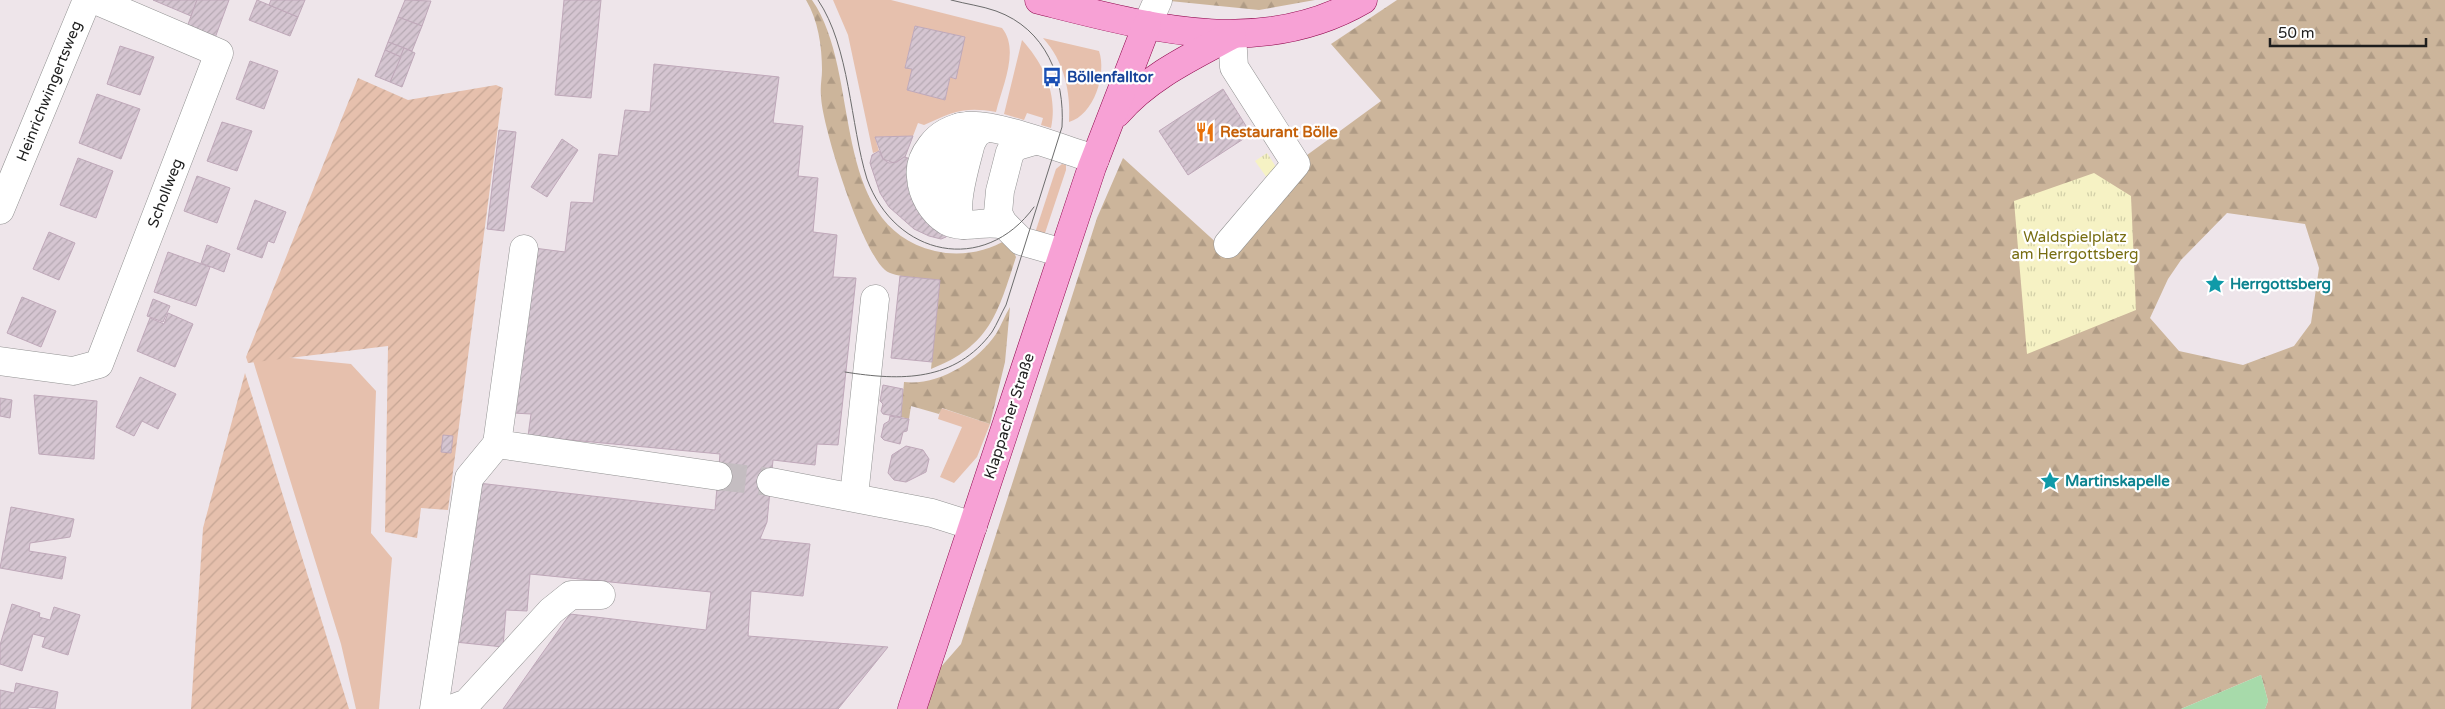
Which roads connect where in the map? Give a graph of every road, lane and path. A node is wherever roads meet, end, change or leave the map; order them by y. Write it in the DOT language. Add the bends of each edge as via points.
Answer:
graph roads {
  1 [pos="87,0"];
  2 [pos="96,0"];
  3 [pos="1039,0"];
  4 [pos="1158,0"];
  5 [pos="1363,0"];
  6 [pos="1147,25"];
  7 [pos="1232,35"];
  8 [pos="1108,123"];
  9 [pos="984,129"];
  10 [pos="1034,141"];
  11 [pos="1095,158"];
  12 [pos="0,210"];
  13 [pos="986,224"];
  14 [pos="1228,244"];
  15 [pos="524,249"];
  16 [pos="1063,253"];
  17 [pos="875,299"];
  18 [pos="0,361"];
  19 [pos="497,444"];
  20 [pos="718,476"];
  21 [pos="771,482"];
  22 [pos="854,496"];
  23 [pos="973,526"];
  24 [pos="601,595"];
  25 [pos="434,709"];
  26 [pos="451,709"];
  27 [pos="912,709"];
  1 -- 12 [label="street, Heinrichwingertsweg"];
  2 -- 18 [label="street, Schollweg" via="219,53 99,364 73,372"];
  3 -- 6 [label="main road"];
  4 -- 6 [label="street"];
  5 -- 7 [label="main road" via="1314,23 1258,34"];
  6 -- 7 [label="main road"];
  6 -- 8 [label="main road, Klappacher Straße"];
  7 -- 8 [label="main road, Klappacher Straße" via="1143,86"];
  7 -- 14 [label="street" via="1234,67 1296,164"];
  8 -- 11 [label="main road, Klappacher Straße"];
  9 -- 10 [label="street"];
  9 -- 13 [label="street" via="971,143 957,207 958,219"];
  9 -- 13 [label="street" via="947,132 937,139 921,165 922,187 938,214 949,222"];
  10 -- 11 [label="street"];
  10 -- 13 [label="street" via="1013,149 1008,156 998,212"];
  11 -- 16 [label="main road, Klappacher Straße"];
  13 -- 16 [label="street" via="1021,241"];
  15 -- 19 [label="street"];
  16 -- 23 [label="main road, Klappacher Straße"];
  17 -- 22 [label="street"];
  19 -- 20 [label="street"];
  19 -- 25 [label="street" via="469,478"];
  21 -- 22 [label="street"];
  22 -- 23 [label="street" via="932,513"];
  23 -- 27 [label="main road, Klappacher Straße"];
  24 -- 26 [label="street" via="571,595 551,612 467,703"];
}
